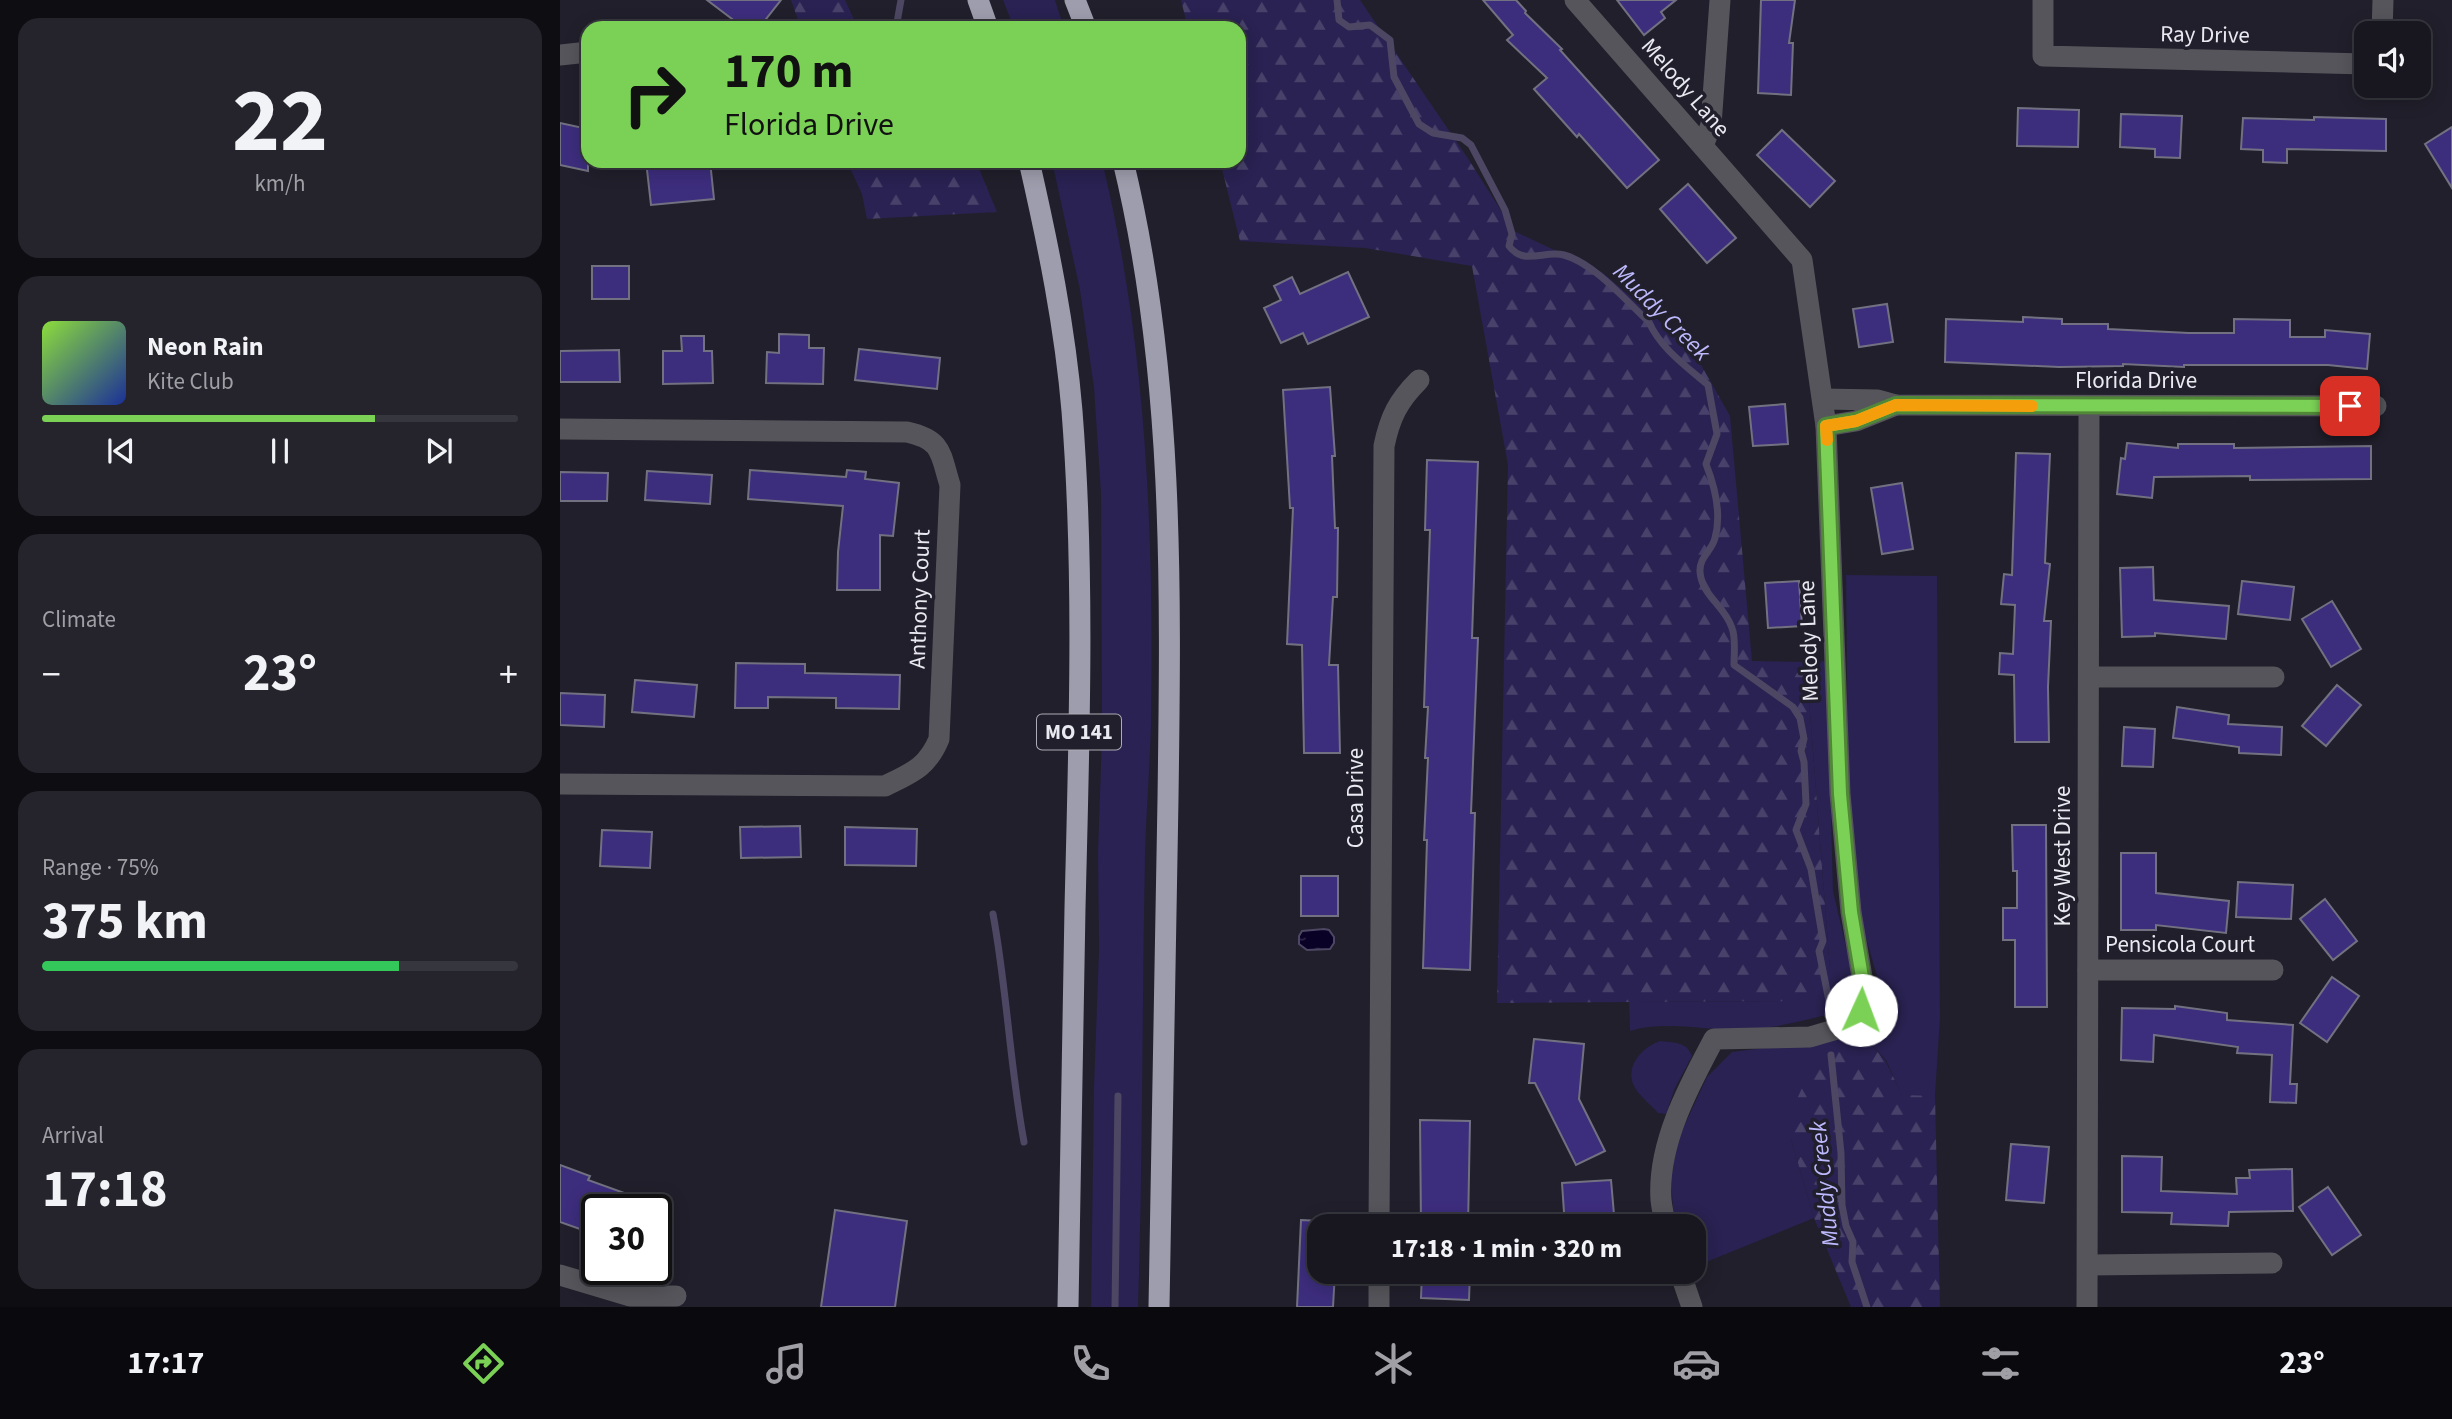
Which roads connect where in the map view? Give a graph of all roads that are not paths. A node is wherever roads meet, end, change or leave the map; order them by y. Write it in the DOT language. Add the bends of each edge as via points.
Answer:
graph roads {
  1 [pos="978,0"];
  2 [pos="1076,0"];
  3 [pos="1575,0"];
  4 [pos="1720,0"];
  5 [pos="2043,0"];
  6 [pos="2383,0"];
  7 [pos="986,21"];
  8 [pos="1084,21"];
  9 [pos="2382,21"];
  10 [pos="581,53"];
  11 [pos="560,55"];
  12 [pos="2354,64"];
  13 [pos="1703,146"];
  14 [pos="1031,168"];
  15 [pos="1124,168"];
  16 [pos="1419,380"];
  17 [pos="1823,399"];
  18 [pos="1896,405"];
  19 [pos="2089,406"];
  20 [pos="2376,406"];
  21 [pos="1826,426"];
  22 [pos="560,429"];
  23 [pos="2090,677"];
  24 [pos="2274,677"];
  25 [pos="560,784"];
  26 [pos="2088,970"];
  27 [pos="2273,971"];
  28 [pos="1379,1214"];
  29 [pos="1664,1214"];
  30 [pos="2273,1264"];
  31 [pos="2088,1265"];
  32 [pos="560,1275"];
  33 [pos="1379,1284"];
  34 [pos="1684,1284"];
  35 [pos="676,1296"];
  36 [pos="1068,1307"];
  37 [pos="1159,1307"];
  38 [pos="1379,1307"];
  39 [pos="1692,1307"];
  40 [pos="2087,1307"];
  1 -- 7 [label="highway"];
  2 -- 8 [label="highway"];
  3 -- 13 [label="street, Melody Lane"];
  4 -- 13 [label="street" via="1712,125"];
  5 -- 12 [label="street, Ray Drive" via="2043,57"];
  6 -- 9 [label="street"];
  10 -- 11 [label="street"];
  13 -- 17 [label="street, Melody Lane" via="1801,260"];
  14 -- 36 [label="highway, MO 141" via="1061,323 1077,496 1079,744"];
  15 -- 37 [label="highway" via="1147,277 1158,363 1170,536"];
  16 -- 28 [label="street, Casa Drive" via="1398,405 1384,446"];
  17 -- 18 [label="street, Florida Drive" via="1878,400"];
  17 -- 21 [label="street, Melody Lane"];
  18 -- 19 [label="street, Florida Drive"];
  18 -- 21 [label="street, Florida Drive" via="1856,421"];
  19 -- 20 [label="street, Florida Drive"];
  19 -- 23 [label="street, Key West Drive"];
  21 -- 29 [label="street, Melody Lane" via="1840,794 1863,983 1861,1010 1844,1027 1810,1037 1714,1038 1689,1086 1664,1160"];
  22 -- 25 [label="street, Anthony Court" via="906,432 924,436 938,446 950,485 939,739 932,756 912,773 885,786"];
  23 -- 24 [label="street"];
  23 -- 26 [label="street, Key West Drive"];
  26 -- 27 [label="street, Pensicola Court"];
  26 -- 31 [label="street, Key West Drive"];
  30 -- 31 [label="street"];
  31 -- 40 [label="street, Key West Drive"];
  32 -- 35 [label="street" via="630,1296"];
  33 -- 38 [label="street"];
  34 -- 39 [label="street"];
}
